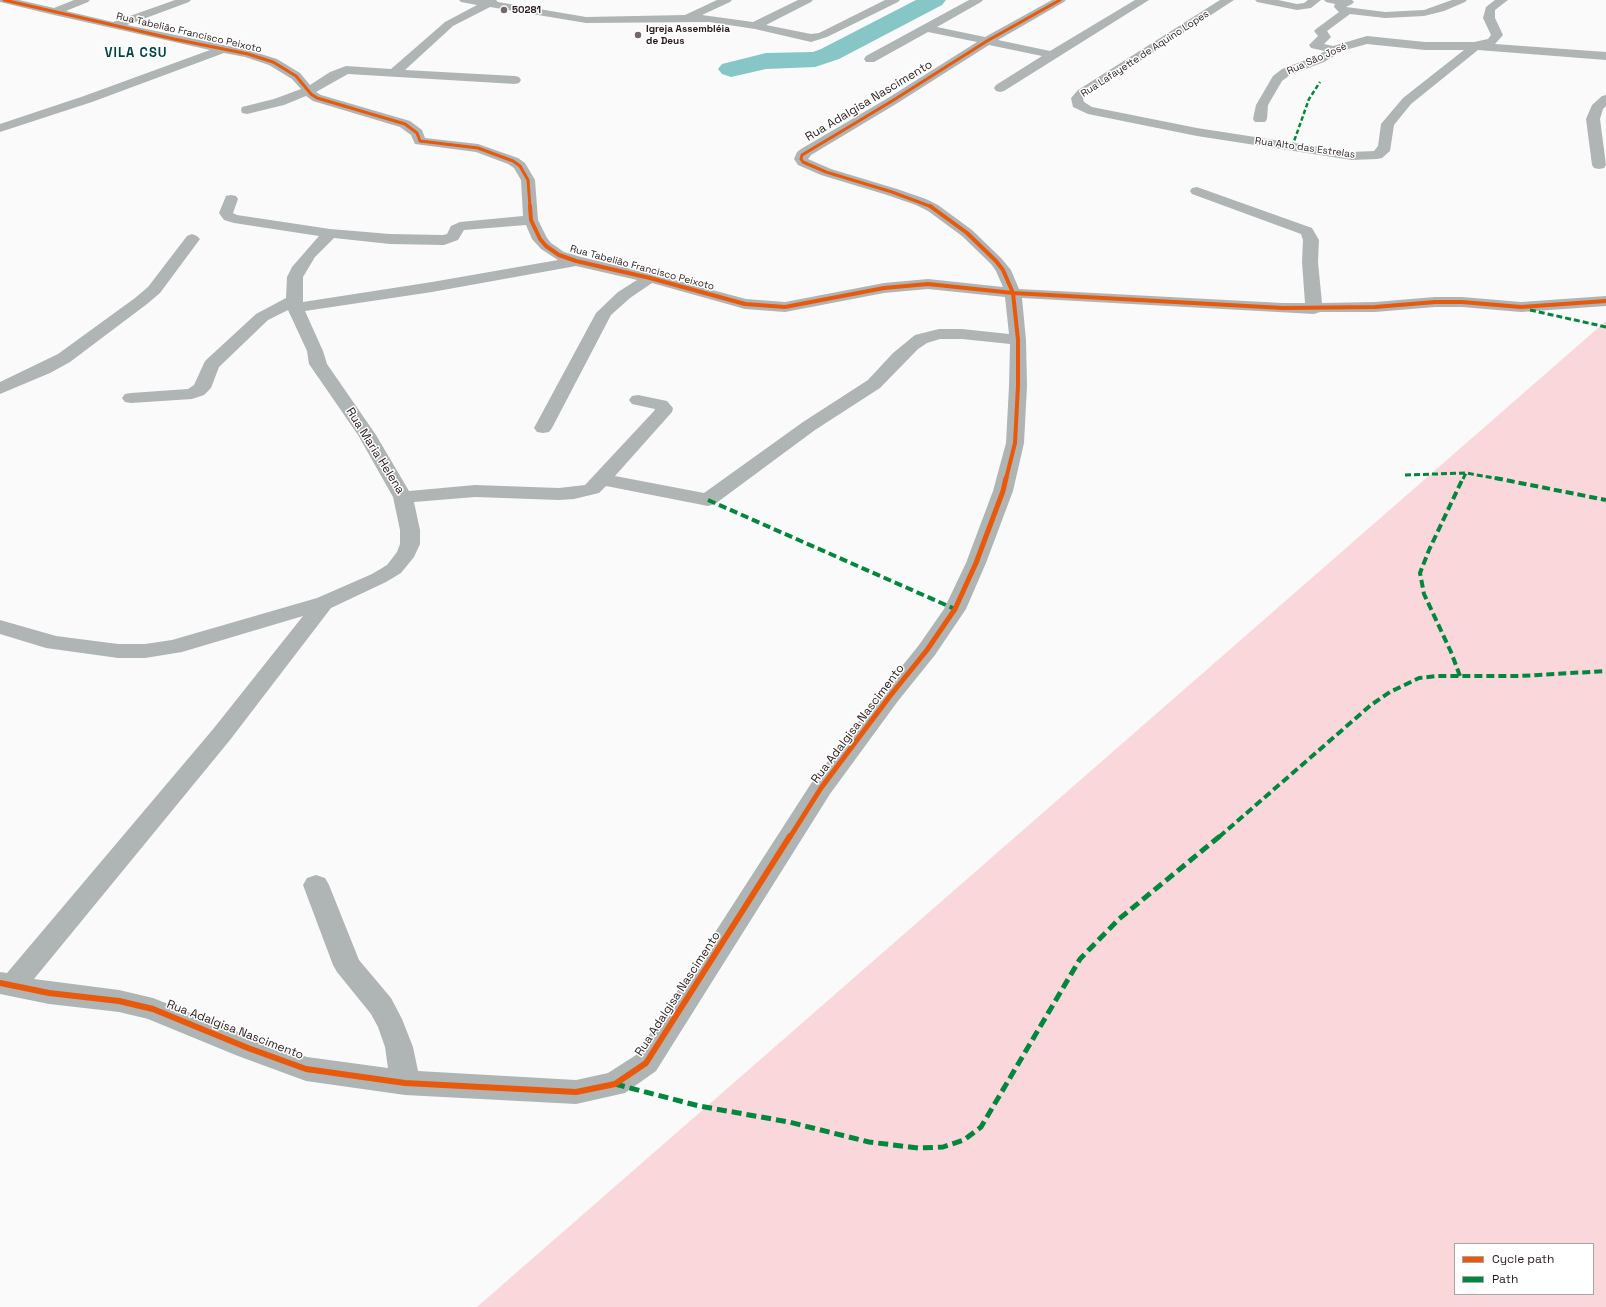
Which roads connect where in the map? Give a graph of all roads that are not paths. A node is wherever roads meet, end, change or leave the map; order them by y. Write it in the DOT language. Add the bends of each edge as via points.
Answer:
graph roads {
  1 [pos="4,0"];
  2 [pos="84,0"];
  3 [pos="185,0"];
  4 [pos="464,0"];
  5 [pos="726,0"];
  6 [pos="807,0"];
  7 [pos="869,0"];
  8 [pos="977,0"];
  9 [pos="1060,0"];
  10 [pos="1143,0"];
  11 [pos="1228,0"];
  12 [pos="1261,0"];
  13 [pos="1315,0"];
  14 [pos="1330,0"];
  15 [pos="1461,0"];
  16 [pos="1502,0"];
  17 [pos="493,2"];
  18 [pos="890,2"];
  19 [pos="1419,2"];
  20 [pos="1440,9"];
  21 [pos="1344,10"];
  22 [pos="54,12"];
  23 [pos="688,18"];
  24 [pos="116,26"];
  25 [pos="755,26"];
  26 [pos="926,28"];
  27 [pos="987,41"];
  28 [pos="1475,46"];
  29 [pos="223,49"];
  30 [pos="1336,50"];
  31 [pos="1052,55"];
  32 [pos="1606,56"];
  33 [pos="870,59"];
  34 [pos="395,72"];
  35 [pos="515,80"];
  36 [pos="1000,88"];
  37 [pos="308,91"];
  38 [pos="1606,99"];
  39 [pos="247,110"];
  40 [pos="1088,110"];
  41 [pos="1260,119"];
  42 [pos="0,128"];
  43 [pos="1600,165"];
  44 [pos="1197,191"];
  45 [pos="231,199"];
  46 [pos="531,220"];
  47 [pos="330,233"];
  48 [pos="192,239"];
  49 [pos="576,261"];
  50 [pos="650,278"];
  51 [pos="1013,293"];
  52 [pos="1606,301"];
  53 [pos="295,304"];
  54 [pos="1314,309"];
  55 [pos="1018,340"];
  56 [pos="0,389"];
  57 [pos="131,398"];
  58 [pos="638,400"];
  59 [pos="543,428"];
  60 [pos="602,479"];
  61 [pos="403,497"];
  62 [pos="324,603"];
  63 [pos="0,627"];
  64 [pos="316,885"];
  65 [pos="6,984"];
  66 [pos="405,1083"];
  1 -- 22 [label="street, Rua Tabelião Francisco Peixoto"];
  2 -- 22 [label="street"];
  3 -- 24 [label="street"];
  4 -- 17 [label="street"];
  5 -- 23 [label="street"];
  6 -- 25 [label="street"];
  7 -- 18 [label="street"];
  8 -- 26 [label="street"];
  9 -- 27 [label="street, Rua Adalgisa Nascimento"];
  10 -- 31 [label="street"];
  11 -- 40 [label="street, Rua Lafayette de Aquino Lopes" via="1082,93 1077,101 1082,108"];
  12 -- 13 [label="street" via="1305,6"];
  14 -- 21 [label="street" via="1348,2 1340,5"];
  15 -- 20 [label="street"];
  16 -- 28 [label="street, Rua Alto das Estrelas" via="1490,9 1489,18 1496,38"];
  17 -- 23 [label="street" via="586,20"];
  17 -- 34 [label="street" via="442,29"];
  18 -- 25 [label="street" via="814,38"];
  19 -- 20 [label="street"];
  20 -- 21 [label="street" via="1402,15"];
  21 -- 30 [label="street" via="1345,13 1320,31 1325,37 1315,44"];
  22 -- 24 [label="street, Rua Tabelião Francisco Peixoto"];
  23 -- 25 [label="street"];
  24 -- 29 [label="street, Rua Tabelião Francisco Peixoto"];
  26 -- 27 [label="street"];
  26 -- 33 [label="street"];
  27 -- 31 [label="street"];
  27 -- 51 [label="street, Rua Adalgisa Nascimento" via="806,152 801,159 809,166 892,192 933,208 967,233 996,261"];
  28 -- 30 [label="street, Rua São José" via="1425,46 1367,40"];
  28 -- 32 [label="street" via="1564,59"];
  28 -- 40 [label="street, Rua Alto das Estrelas" via="1407,101 1388,124 1385,146 1377,155 1352,156 1323,152 1197,132"];
  29 -- 37 [label="street, Rua Tabelião Francisco Peixoto" via="273,62 296,76"];
  29 -- 42 [label="street" via="88,99"];
  30 -- 41 [label="street, Rua São José" via="1286,72 1277,79 1262,105"];
  31 -- 36 [label="street"];
  34 -- 35 [label="street"];
  34 -- 37 [label="street" via="346,70"];
  37 -- 39 [label="street"];
  37 -- 46 [label="street, Rua Tabelião Francisco Peixoto" via="317,98 405,124 417,133 419,140 423,142 478,148 513,161 520,166 528,180"];
  38 -- 43 [label="street" via="1597,108 1594,119"];
  44 -- 54 [label="street" via="1307,231 1311,240"];
  45 -- 47 [label="street" via="226,212 234,219"];
  46 -- 47 [label="street" via="460,226 456,229 454,237 444,240"];
  46 -- 49 [label="street, Rua Tabelião Francisco Peixoto" via="546,246 559,255"];
  47 -- 53 [label="street, Rua Maria Helena" via="300,267 295,277"];
  48 -- 56 [label="street" via="154,290 140,302 64,358"];
  49 -- 50 [label="street, Rua Tabelião Francisco Peixoto"];
  49 -- 53 [label="street" via="432,287"];
  50 -- 51 [label="street, Rua Tabelião Francisco Peixoto" via="745,304 774,308 917,284 939,284"];
  50 -- 59 [label="street" via="624,294 604,313"];
  51 -- 54 [label="street, Rua Tabelião Francisco Peixoto"];
  51 -- 55 [label="street, Rua Adalgisa Nascimento"];
  52 -- 54 [label="street, Rua Tabelião Francisco Peixoto" via="1521,307 1435,302"];
  53 -- 57 [label="street" via="262,317 211,365 202,388 198,391 192,394"];
  53 -- 61 [label="street, Rua Maria Helena" via="318,364 367,436"];
  55 -- 60 [label="street" via="962,334 939,334 921,339 912,344 874,384 802,430 708,500"];
  55 -- 66 [label="street, Rua Adalgisa Nascimento" via="1014,443 1003,491 976,563 955,609 927,650 821,788 646,1063 615,1084 576,1092"];
  58 -- 60 [label="street" via="661,405 664,408 663,412"];
  60 -- 61 [label="street" via="592,489 574,493 474,491"];
  61 -- 62 [label="street, Rua Maria Helena" via="410,530 408,553 394,569 379,578"];
  62 -- 63 [label="street, Rua Maria Helena" via="174,647 145,651 118,651 54,643"];
  62 -- 65 [label="street" via="222,734"];
  64 -- 66 [label="street" via="347,965 381,1006 392,1027 399,1047"];
  65 -- 66 [label="street, Rua Adalgisa Nascimento" via="49,993 119,1001 153,1009 306,1069"];
}
